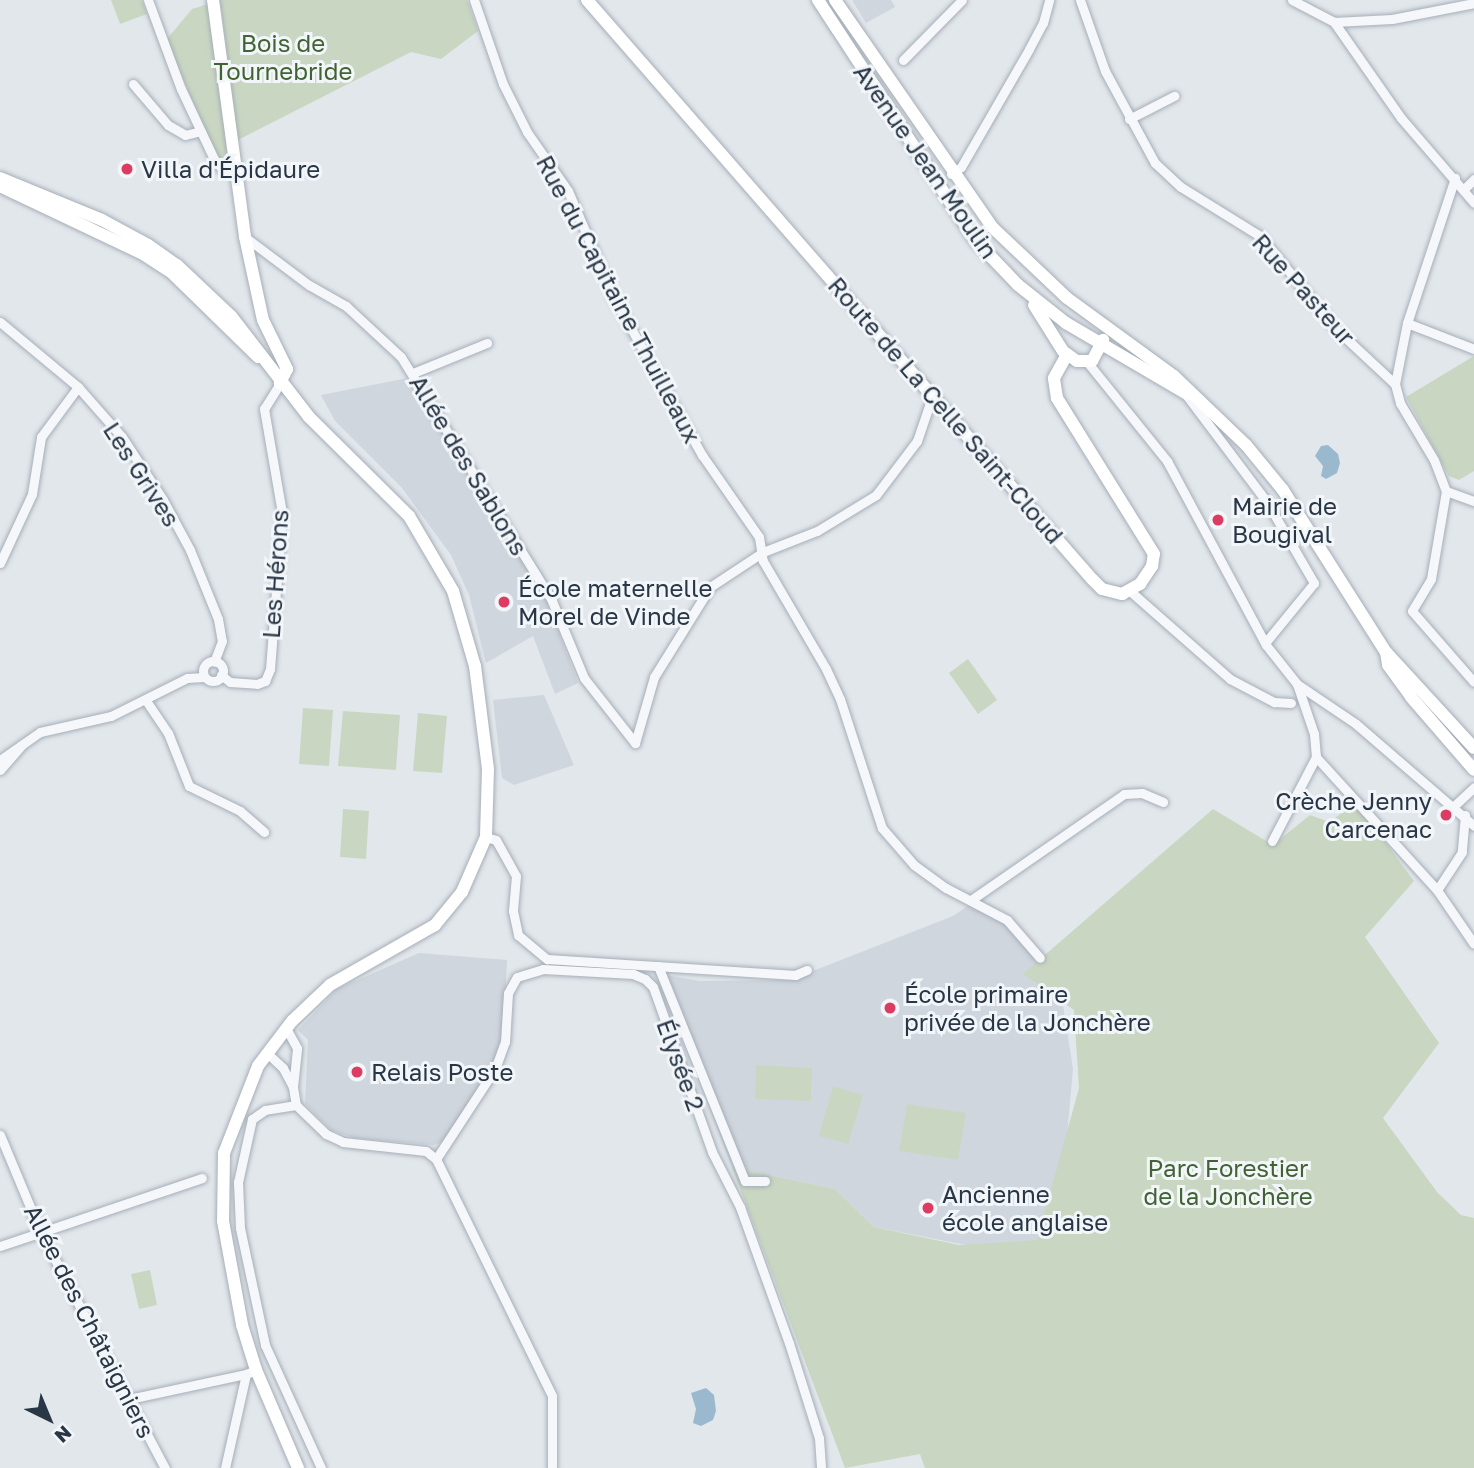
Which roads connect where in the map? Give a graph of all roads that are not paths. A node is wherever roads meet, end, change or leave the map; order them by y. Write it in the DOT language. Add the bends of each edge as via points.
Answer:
graph roads {
  1 [pos="148,0"];
  2 [pos="213,0"];
  3 [pos="474,0"];
  4 [pos="587,0"];
  5 [pos="818,0"];
  6 [pos="835,0"];
  7 [pos="962,0"];
  8 [pos="1049,0"];
  9 [pos="1080,0"];
  10 [pos="1292,0"];
  11 [pos="1474,3"];
  12 [pos="1334,22"];
  13 [pos="903,60"];
  14 [pos="133,84"];
  15 [pos="1174,96"];
  16 [pos="1129,119"];
  17 [pos="201,131"];
  18 [pos="236,172"];
  19 [pos="951,174"];
  20 [pos="0,178"];
  21 [pos="1455,178"];
  22 [pos="1474,179"];
  23 [pos="0,186"];
  24 [pos="1464,189"];
  25 [pos="1474,203"];
  26 [pos="245,237"];
  27 [pos="1018,285"];
  28 [pos="1078,307"];
  29 [pos="0,322"];
  30 [pos="1066,323"];
  31 [pos="1407,323"];
  32 [pos="1107,329"];
  33 [pos="1055,338"];
  34 [pos="487,343"];
  35 [pos="1474,349"];
  36 [pos="1096,354"];
  37 [pos="1067,355"];
  38 [pos="264,361"];
  39 [pos="413,373"];
  40 [pos="280,383"];
  41 [pos="1395,384"];
  42 [pos="78,387"];
  43 [pos="1184,392"];
  44 [pos="933,394"];
  45 [pos="1200,401"];
  46 [pos="1228,453"];
  47 [pos="1255,454"];
  48 [pos="1450,492"];
  49 [pos="1474,501"];
  50 [pos="763,552"];
  51 [pos="0,562"];
  52 [pos="1130,591"];
  53 [pos="1265,643"];
  54 [pos="1386,652"];
  55 [pos="214,662"];
  56 [pos="221,675"];
  57 [pos="204,677"];
  58 [pos="1474,682"];
  59 [pos="1297,684"];
  60 [pos="147,702"];
  61 [pos="1290,703"];
  62 [pos="22,745"];
  63 [pos="1474,748"];
  64 [pos="1316,757"];
  65 [pos="0,760"];
  66 [pos="0,770"];
  67 [pos="1474,770"];
  68 [pos="1474,787"];
  69 [pos="1164,802"];
  70 [pos="1455,805"];
  71 [pos="1465,815"];
  72 [pos="1474,826"];
  73 [pos="264,832"];
  74 [pos="486,836"];
  75 [pos="1272,841"];
  76 [pos="1437,890"];
  77 [pos="971,900"];
  78 [pos="1474,944"];
  79 [pos="1040,958"];
  80 [pos="658,966"];
  81 [pos="807,970"];
  82 [pos="286,1028"];
  83 [pos="267,1053"];
  84 [pos="293,1087"];
  85 [pos="296,1105"];
  86 [pos="0,1135"];
  87 [pos="436,1158"];
  88 [pos="202,1178"];
  89 [pos="765,1181"];
  90 [pos="41,1233"];
  91 [pos="0,1247"];
  92 [pos="251,1372"];
  93 [pos="129,1399"];
  94 [pos="165,1468"];
  95 [pos="225,1468"];
  96 [pos="298,1468"];
  97 [pos="321,1468"];
  98 [pos="552,1468"];
  99 [pos="821,1468"];
  1 -- 17 [label="street"];
  2 -- 18 [label="street"];
  3 -- 50 [label="street, Rue du Capitaine Thuilleaux" via="509,97 568,191 613,296 686,429 759,537"];
  4 -- 44 [label="street, Route de La Celle Saint-Cloud"];
  5 -- 27 [label="street, Avenue Jean Moulin" via="976,241"];
  6 -- 19 [label="street, Avenue Jean Moulin"];
  7 -- 13 [label="street"];
  8 -- 19 [label="street" via="1034,40 961,167"];
  9 -- 16 [label="street, Rue Pasteur" via="1105,71"];
  10 -- 12 [label="street"];
  11 -- 12 [label="street" via="1392,19"];
  12 -- 21 [label="street" via="1401,118"];
  14 -- 17 [label="street" via="168,125 185,135"];
  15 -- 16 [label="street"];
  16 -- 41 [label="street, Rue Pasteur" via="1155,163 1181,187 1260,236 1337,331"];
  17 -- 18 [label="street" via="218,166"];
  18 -- 26 [label="street"];
  19 -- 28 [label="street, Avenue Jean Moulin" via="992,227"];
  20 -- 38 [label="street" via="102,220 177,264 244,330"];
  21 -- 24 [label="street"];
  21 -- 31 [label="street"];
  22 -- 24 [label="street"];
  23 -- 38 [label="street" via="143,254 171,272"];
  24 -- 25 [label="street"];
  26 -- 39 [label="street, Allée des Sablons" via="309,285 346,306"];
  26 -- 40 [label="street" via="263,320 287,369"];
  27 -- 30 [label="street, Avenue Jean Moulin"];
  27 -- 33 [label="street"];
  28 -- 30 [label="street"];
  28 -- 32 [label="street, Avenue Jean Moulin"];
  29 -- 42 [label="street, Les Grives"];
  30 -- 33 [label="street"];
  30 -- 36 [label="street, Avenue Jean Moulin" via="1083,333"];
  31 -- 35 [label="street"];
  31 -- 41 [label="street"];
  32 -- 36 [label="street"];
  32 -- 45 [label="street, Avenue Jean Moulin" via="1174,376"];
  33 -- 37 [label="street"];
  34 -- 39 [label="street"];
  36 -- 37 [label="street"];
  36 -- 43 [label="street" via="1118,355"];
  36 -- 53 [label="street" via="1167,460"];
  37 -- 52 [label="street" via="1055,378 1057,398 1154,554 1147,576"];
  38 -- 40 [label="street"];
  39 -- 50 [label="street, Allée des Sablons" via="552,601 584,678 635,743 654,677 710,587"];
  40 -- 56 [label="street, Les Hérons" via="264,409 282,513 271,669 265,681 257,684 230,682"];
  40 -- 74 [label="street" via="399,504 453,591 481,702 488,768"];
  41 -- 48 [label="street, Rue Pasteur" via="1400,403"];
  42 -- 51 [label="street" via="41,437 32,494"];
  42 -- 55 [label="street, Les Grives" via="122,437 190,550 221,636"];
  43 -- 45 [label="street"];
  43 -- 46 [label="street"];
  44 -- 50 [label="street" via="917,441 876,495 817,531"];
  44 -- 52 [label="street, Route de La Celle Saint-Cloud" via="1092,579 1112,593"];
  45 -- 47 [label="street"];
  46 -- 47 [label="street"];
  46 -- 53 [label="street" via="1267,502 1314,583"];
  47 -- 54 [label="street" via="1290,500"];
  48 -- 49 [label="street"];
  48 -- 58 [label="street" via="1431,579 1412,611"];
  50 -- 77 [label="street, Rue du Capitaine Thuilleaux" via="763,561 841,699 882,828 914,864"];
  52 -- 61 [label="street" via="1230,679 1274,702"];
  53 -- 59 [label="street"];
  54 -- 63 [label="street"];
  54 -- 67 [label="street" via="1388,665 1411,697"];
  55 -- 56 [label="street" via="222,668"];
  55 -- 57 [label="street" via="204,666"];
  56 -- 57 [label="street" via="214,681"];
  57 -- 60 [label="street" via="187,678"];
  59 -- 64 [label="street" via="1314,734"];
  59 -- 70 [label="street" via="1356,724"];
  60 -- 62 [label="street" via="93,722 40,732"];
  60 -- 73 [label="street" via="169,733 189,786 240,811"];
  62 -- 65 [label="street"];
  62 -- 66 [label="street"];
  64 -- 75 [label="street"];
  64 -- 76 [label="street"];
  68 -- 70 [label="street"];
  69 -- 77 [label="street" via="1142,793 1124,794"];
  70 -- 71 [label="street"];
  71 -- 72 [label="street"];
  71 -- 76 [label="street" via="1462,852"];
  74 -- 80 [label="street" via="496,840 516,876 513,911 518,935 547,959"];
  74 -- 82 [label="street" via="463,892 435,925 330,985"];
  76 -- 78 [label="street"];
  77 -- 79 [label="street, Rue du Capitaine Thuilleaux" via="1007,920"];
  80 -- 81 [label="street" via="795,975"];
  80 -- 89 [label="street" via="745,1181"];
  82 -- 83 [label="street"];
  82 -- 84 [label="street" via="297,1048"];
  83 -- 84 [label="street" via="283,1068"];
  83 -- 92 [label="street" via="236,1113 220,1183"];
  84 -- 85 [label="street"];
  85 -- 87 [label="street" via="326,1134 343,1142 426,1151"];
  85 -- 97 [label="street" via="265,1110 252,1119 238,1182 240,1228 265,1345"];
  86 -- 90 [label="street, Allée des Châtaigniers"];
  87 -- 98 [label="street" via="548,1391 555,1410"];
  87 -- 99 [label="street, Élysée 2" via="495,1069 505,1042 508,993 517,977 543,969 633,974 645,979 653,987 712,1152 740,1207 789,1343 819,1438"];
  88 -- 90 [label="street"];
  90 -- 91 [label="street"];
  90 -- 93 [label="street, Allée des Châtaigniers"];
  92 -- 93 [label="street"];
  92 -- 95 [label="street"];
  92 -- 96 [label="street"];
  93 -- 94 [label="street, Allée des Châtaigniers"];
}
